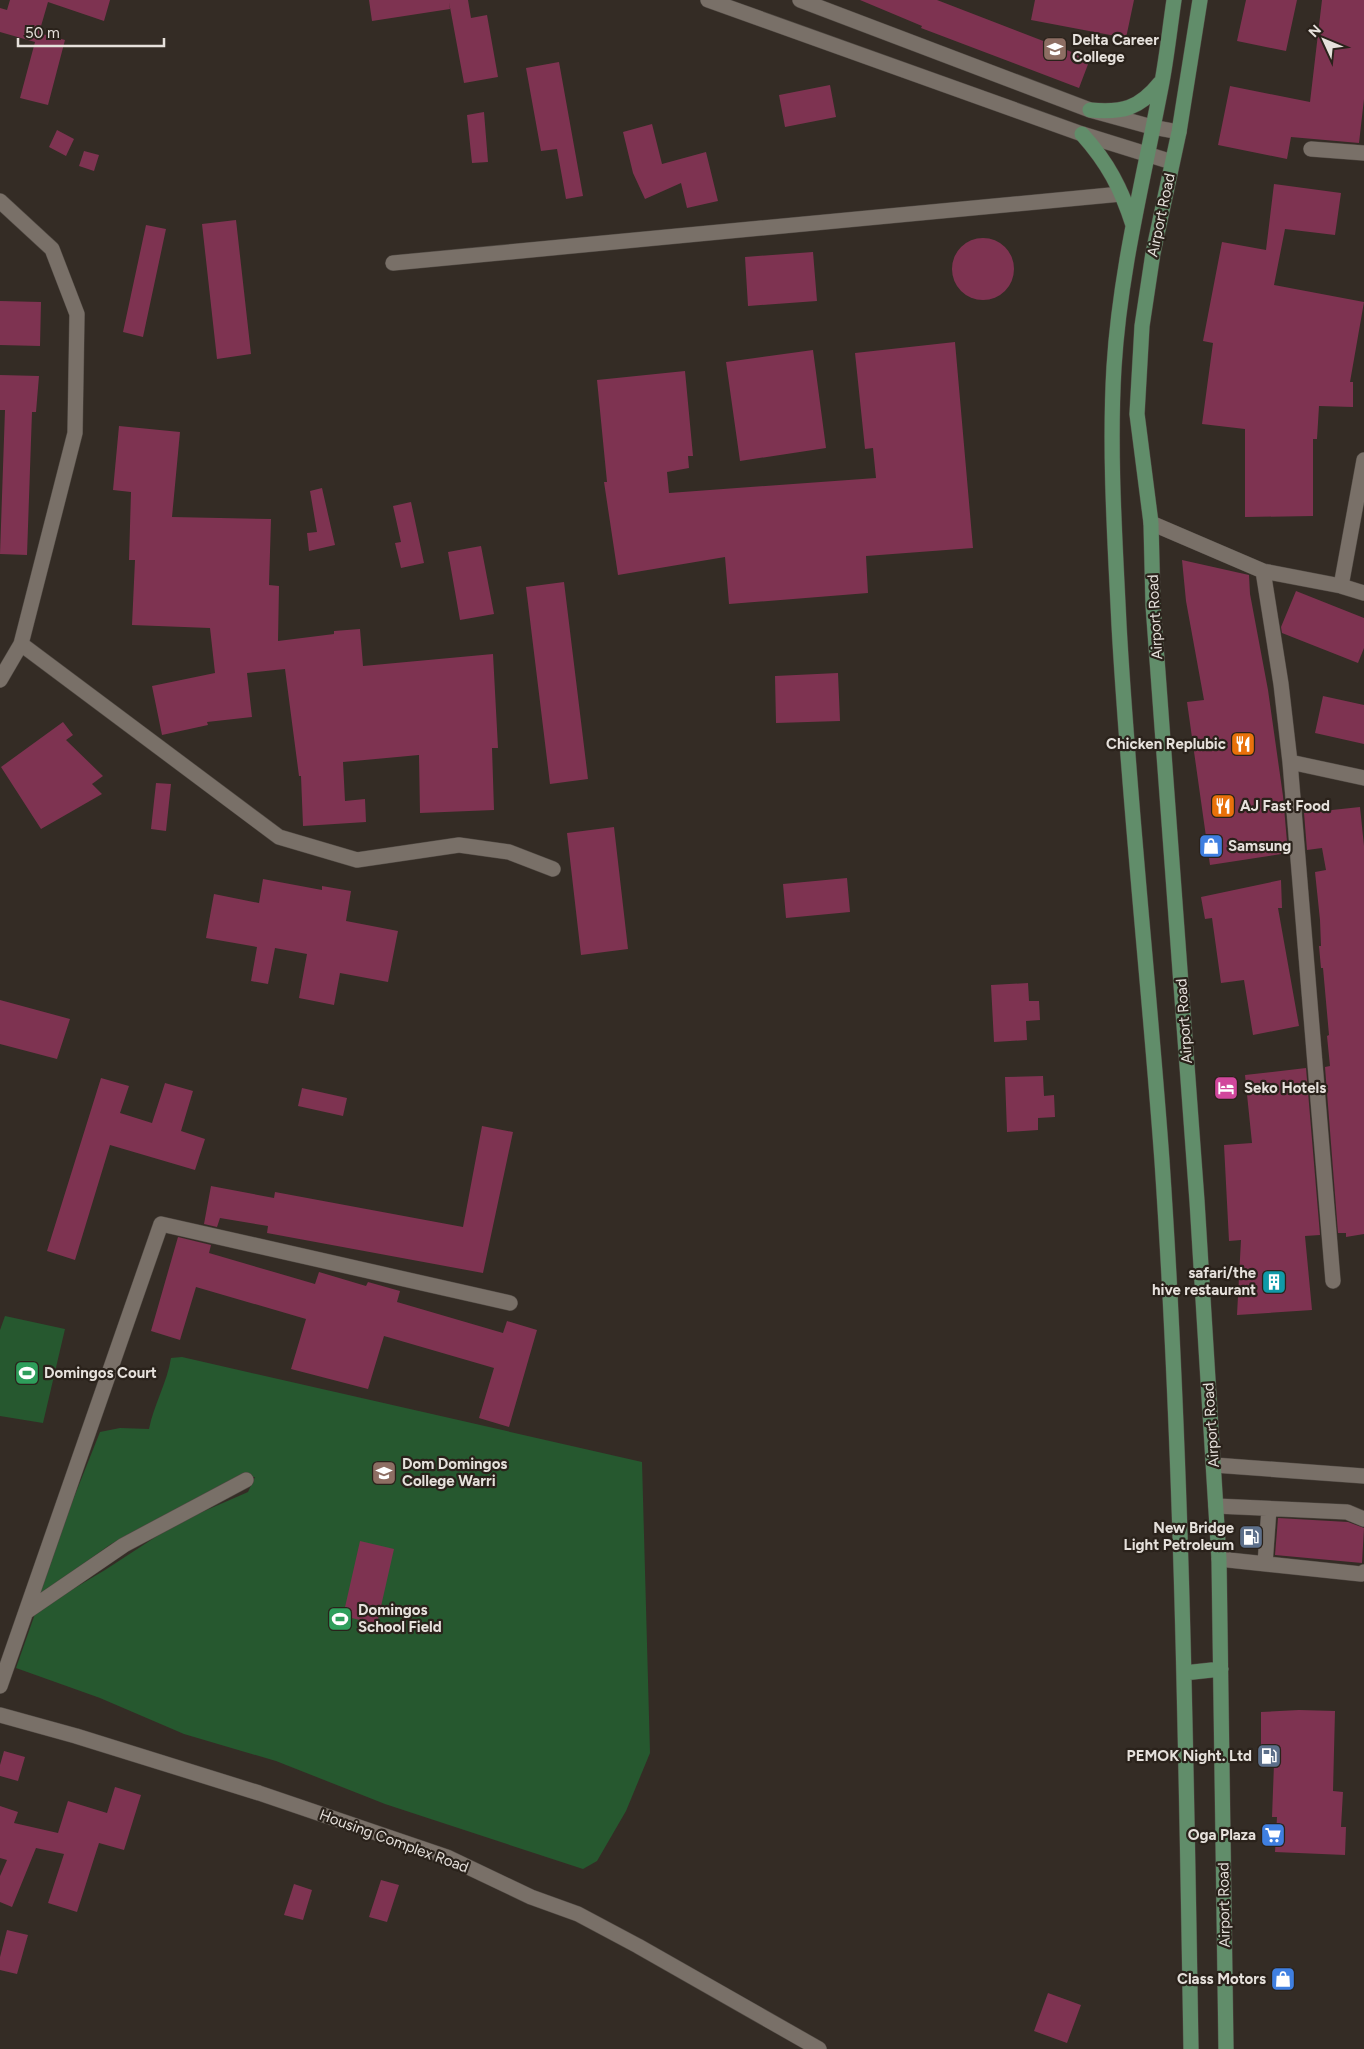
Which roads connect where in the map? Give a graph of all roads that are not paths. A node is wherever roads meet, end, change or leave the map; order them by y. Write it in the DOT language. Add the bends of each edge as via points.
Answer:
graph roads {
  1 [pos="708,0"];
  2 [pos="800,0"];
  3 [pos="1174,0"];
  4 [pos="1200,0"];
  5 [pos="1162,80"];
  6 [pos="1090,110"];
  7 [pos="1152,127"];
  8 [pos="1179,132"];
  9 [pos="1082,134"];
  10 [pos="1311,149"];
  11 [pos="1364,153"];
  12 [pos="1146,156"];
  13 [pos="1172,162"];
  14 [pos="1122,194"];
  15 [pos="0,201"];
  16 [pos="1133,227"];
  17 [pos="393,263"];
  18 [pos="1364,460"];
  19 [pos="1151,523"];
  20 [pos="1263,571"];
  21 [pos="1341,586"];
  22 [pos="1364,593"];
  23 [pos="21,644"];
  24 [pos="0,680"];
  25 [pos="1290,762"];
  26 [pos="1364,778"];
  27 [pos="552,870"];
  28 [pos="1334,1281"];
  29 [pos="510,1303"];
  30 [pos="1214,1465"];
  31 [pos="1364,1476"];
  32 [pos="246,1480"];
  33 [pos="1216,1506"];
  34 [pos="1269,1509"];
  35 [pos="1364,1519"];
  36 [pos="1219,1559"];
  37 [pos="1265,1564"];
  38 [pos="1364,1572"];
  39 [pos="26,1612"];
  40 [pos="1221,1669"];
  41 [pos="1184,1673"];
  42 [pos="0,1686"];
  43 [pos="0,1715"];
  44 [pos="819,2049"];
  45 [pos="1191,2049"];
  46 [pos="1226,2049"];
  1 -- 9 [label="street"];
  2 -- 6 [label="street"];
  3 -- 5 [label="main road, Airport Road"];
  4 -- 8 [label="main road, Airport Road"];
  5 -- 6 [label="main road" via="1142,103 1110,112"];
  5 -- 7 [label="main road, Airport Road"];
  6 -- 7 [label="street"];
  7 -- 8 [label="street"];
  7 -- 12 [label="main road, Airport Road"];
  8 -- 13 [label="main road, Airport Road"];
  9 -- 12 [label="street"];
  9 -- 14 [label="main road" via="1102,157"];
  10 -- 11 [label="street"];
  12 -- 13 [label="street"];
  12 -- 16 [label="main road, Airport Road"];
  13 -- 19 [label="main road, Airport Road" via="1142,326 1137,414"];
  14 -- 16 [label="main road"];
  14 -- 17 [label="street"];
  15 -- 23 [label="street" via="52,249 77,314 75,433"];
  16 -- 41 [label="main road, Airport Road" via="1120,302 1114,369 1116,562 1124,716 1162,1166 1182,1563"];
  18 -- 21 [label="street"];
  19 -- 20 [label="street"];
  19 -- 30 [label="main road, Airport Road" via="1153,605"];
  20 -- 21 [label="street"];
  20 -- 25 [label="street"];
  21 -- 22 [label="street"];
  23 -- 24 [label="street"];
  23 -- 27 [label="street" via="279,837 357,860 459,845 510,852"];
  25 -- 26 [label="street"];
  25 -- 28 [label="street"];
  29 -- 39 [label="street" via="161,1224"];
  30 -- 31 [label="street"];
  30 -- 33 [label="main road, Airport Road"];
  32 -- 39 [label="street" via="124,1545"];
  33 -- 34 [label="street"];
  33 -- 36 [label="main road, Airport Road"];
  34 -- 35 [label="street" via="1347,1512"];
  34 -- 37 [label="street"];
  36 -- 37 [label="street"];
  36 -- 40 [label="main road, Airport Road"];
  37 -- 38 [label="street"];
  39 -- 42 [label="street"];
  40 -- 41 [label="main road"];
  40 -- 46 [label="main road, Airport Road"];
  41 -- 45 [label="main road, Airport Road"];
  43 -- 44 [label="street, Housing Complex Road" via="259,1793 447,1857 531,1897 578,1914"];
}
